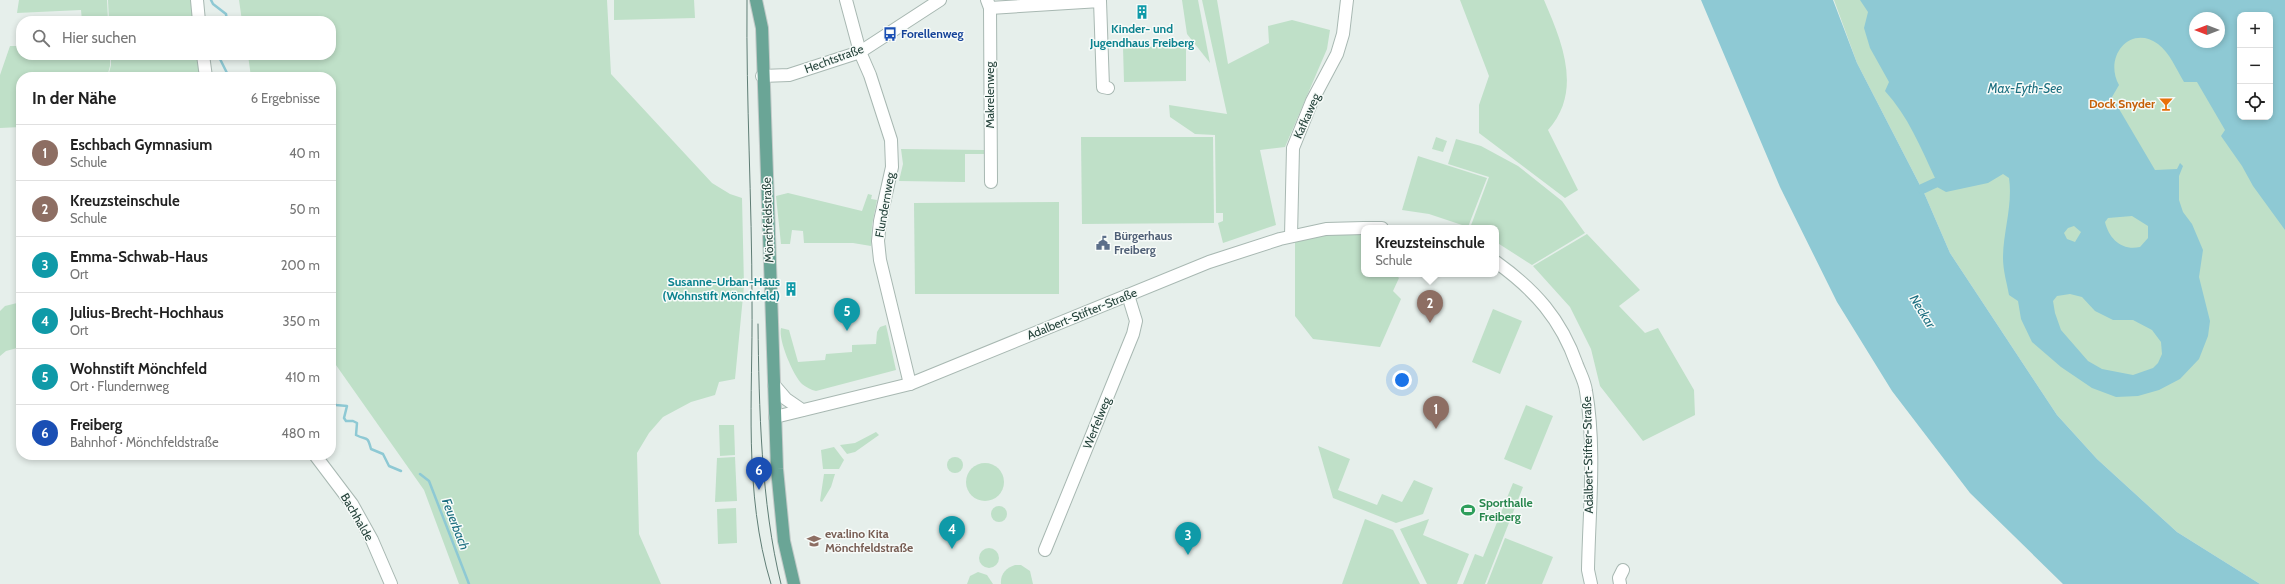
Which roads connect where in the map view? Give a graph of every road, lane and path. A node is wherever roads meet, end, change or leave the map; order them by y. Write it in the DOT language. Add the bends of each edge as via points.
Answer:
graph roads {
  1 [pos="197,0"];
  2 [pos="756,0"];
  3 [pos="846,0"];
  4 [pos="940,0"];
  5 [pos="1347,0"];
  6 [pos="989,4"];
  7 [pos="199,16"];
  8 [pos="860,52"];
  9 [pos="203,60"];
  10 [pos="205,72"];
  11 [pos="762,76"];
  12 [pos="1108,88"];
  13 [pos="991,182"];
  14 [pos="1361,228"];
  15 [pos="1286,238"];
  16 [pos="1499,264"];
  17 [pos="1128,296"];
  18 [pos="910,384"];
  19 [pos="774,385"];
  20 [pos="802,410"];
  21 [pos="775,417"];
  22 [pos="319,460"];
  23 [pos="1046,550"];
  24 [pos="1624,570"];
  25 [pos="391,584"];
  26 [pos="794,584"];
  27 [pos="1590,584"];
  28 [pos="1620,584"];
  1 -- 7 [label="street"];
  2 -- 11 [label="main road, Mönchfeldstraße" via="762,28"];
  3 -- 8 [label="street"];
  4 -- 8 [label="street, Hechtstraße"];
  5 -- 15 [label="street, Kafkaweg" via="1343,34 1337,54 1312,101 1293,148"];
  6 -- 12 [label="street, Makrelenweg" via="1100,1 1103,88"];
  6 -- 13 [label="street, Makrelenweg"];
  8 -- 11 [label="street, Hechtstraße" via="789,75"];
  8 -- 18 [label="street, Flundernweg" via="891,140 892,167 878,241 880,260"];
  9 -- 10 [label="street"];
  11 -- 19 [label="main road, Mönchfeldstraße"];
  14 -- 15 [label="street, Adalbert-Stifter-Straße" via="1326,229"];
  15 -- 17 [label="street, Adalbert-Stifter-Straße" via="1209,262"];
  16 -- 27 [label="street, Adalbert-Stifter-Straße" via="1538,296 1556,320 1574,355 1586,390 1590,448"];
  17 -- 18 [label="street, Adalbert-Stifter-Straße"];
  17 -- 23 [label="street, Werfelweg" via="1136,321 1133,334"];
  18 -- 20 [label="street, Adalbert-Stifter-Straße"];
  19 -- 20 [label="street" via="786,399"];
  19 -- 21 [label="main road, Mönchfeldstraße"];
  20 -- 21 [label="street, Adalbert-Stifter-Straße"];
  21 -- 26 [label="main road, Mönchfeldstraße" via="781,520"];
  22 -- 25 [label="street, Bachhalde" via="352,504 372,540"];
  24 -- 28 [label="street" via="1619,578"];
}
